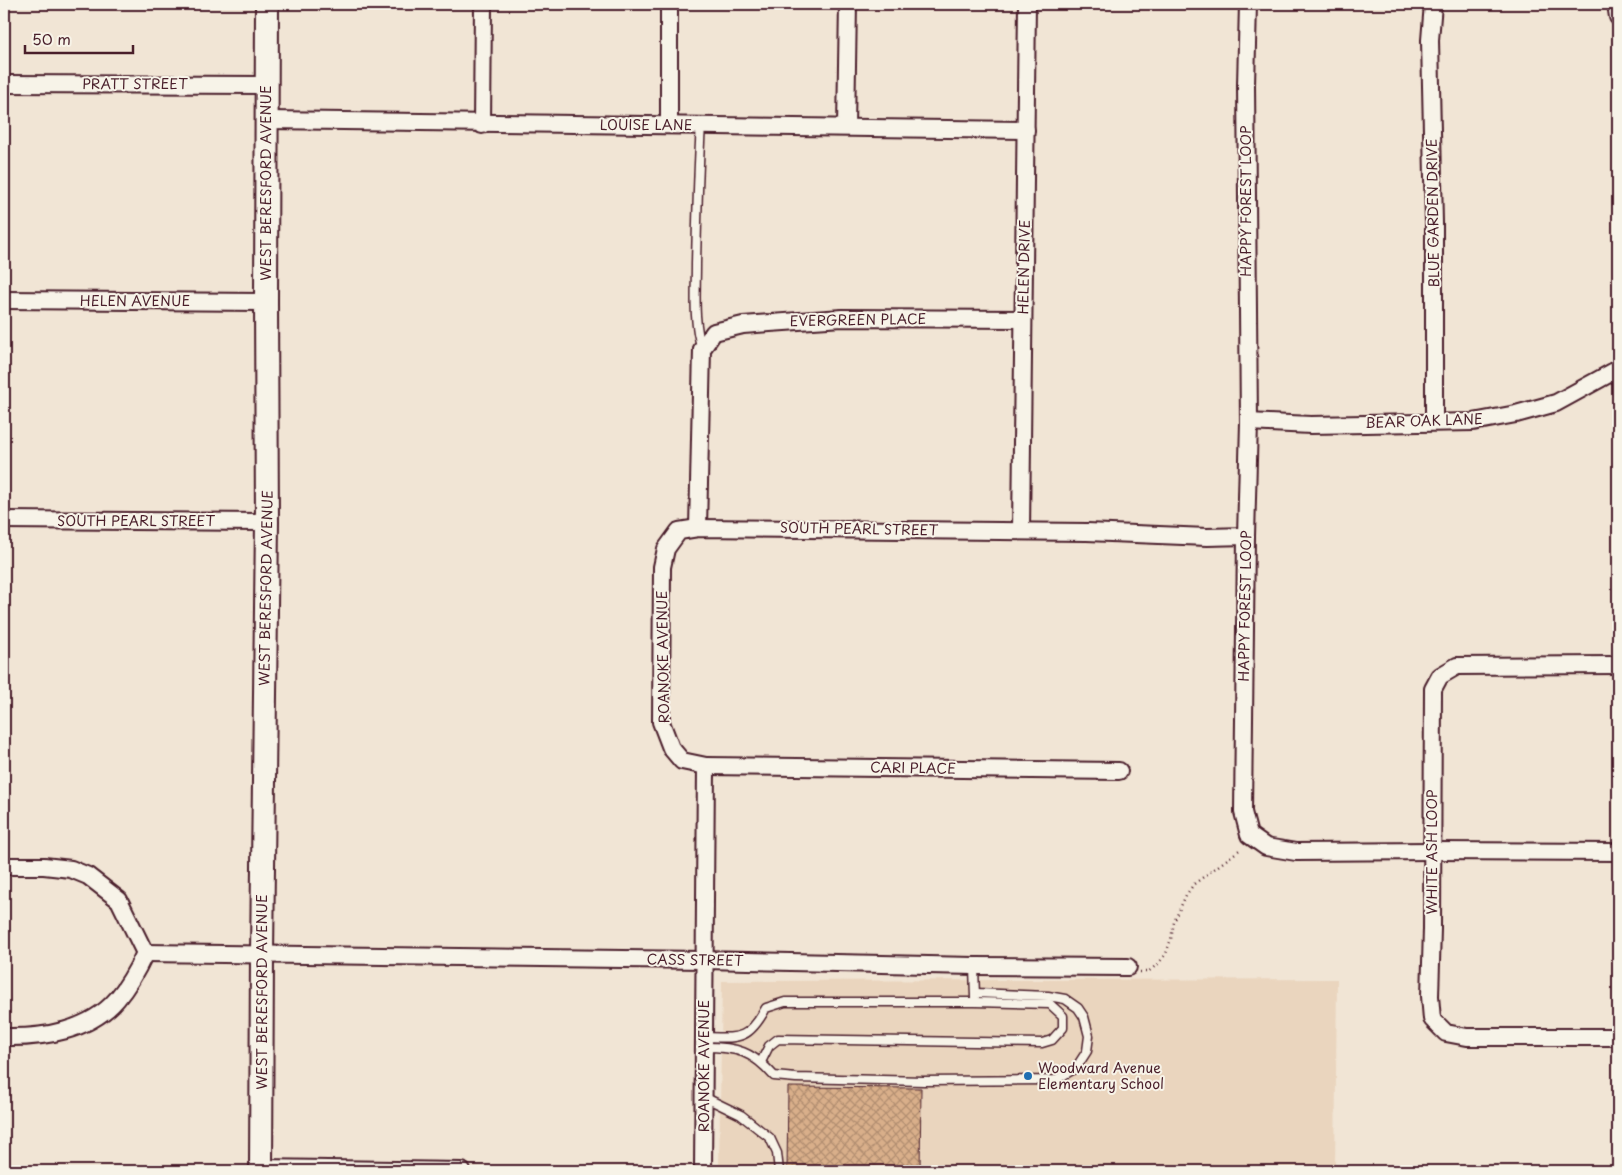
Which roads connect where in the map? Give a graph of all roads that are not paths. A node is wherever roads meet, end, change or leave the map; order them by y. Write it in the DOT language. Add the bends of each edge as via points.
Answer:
graph roads {
  1 [pos="267,4"];
  2 [pos="482,4"];
  3 [pos="669,4"];
  4 [pos="848,4"];
  5 [pos="1027,4"];
  6 [pos="1248,4"];
  7 [pos="1433,4"];
  8 [pos="1616,4"];
  9 [pos="1618,17"];
  10 [pos="4,84"];
  11 [pos="266,85"];
  12 [pos="267,120"];
  13 [pos="482,124"];
  14 [pos="669,125"];
  15 [pos="701,125"];
  16 [pos="846,127"];
  17 [pos="1026,130"];
  18 [pos="4,300"];
  19 [pos="266,302"];
  20 [pos="1024,319"];
  21 [pos="702,349"];
  22 [pos="1618,368"];
  23 [pos="1249,422"];
  24 [pos="1434,422"];
  25 [pos="4,520"];
  26 [pos="267,522"];
  27 [pos="698,528"];
  28 [pos="1021,531"];
  29 [pos="1246,536"];
  30 [pos="1618,665"];
  31 [pos="706,766"];
  32 [pos="1119,771"];
  33 [pos="1432,850"];
  34 [pos="1618,852"];
  35 [pos="4,866"];
  36 [pos="145,953"];
  37 [pos="262,954"];
  38 [pos="704,960"];
  39 [pos="974,966"];
  40 [pos="1128,967"];
  41 [pos="976,993"];
  42 [pos="976,1002"];
  43 [pos="4,1037"];
  44 [pos="1618,1037"];
  45 [pos="704,1042"];
  46 [pos="761,1062"];
  47 [pos="704,1097"];
  48 [pos="261,1169"];
  49 [pos="462,1171"];
  50 [pos="704,1171"];
  51 [pos="779,1171"];
  1 -- 11 [label="street, WEST BERESFORD AVENUE"];
  2 -- 13 [label="street"];
  3 -- 14 [label="street"];
  4 -- 16 [label="street"];
  5 -- 17 [label="street, HELEN DRIVE"];
  6 -- 23 [label="street, HAPPY FOREST LOOP"];
  7 -- 24 [label="street, BLUE GARDEN DRIVE" via="1430,40"];
  8 -- 9 [label="street"];
  10 -- 11 [label="street, PRATT STREET"];
  11 -- 12 [label="street, WEST BERESFORD AVENUE"];
  12 -- 13 [label="street, LOUISE LANE"];
  12 -- 19 [label="street, WEST BERESFORD AVENUE"];
  13 -- 14 [label="street, LOUISE LANE"];
  14 -- 15 [label="street, LOUISE LANE"];
  15 -- 16 [label="street, LOUISE LANE"];
  15 -- 21 [label="lane" via="696,330"];
  16 -- 17 [label="street, LOUISE LANE"];
  17 -- 20 [label="street, HELEN DRIVE"];
  18 -- 19 [label="street, HELEN AVENUE"];
  19 -- 26 [label="street, WEST BERESFORD AVENUE"];
  20 -- 21 [label="street, EVERGREEN PLACE" via="842,318 743,325 714,332"];
  20 -- 28 [label="street, HELEN DRIVE"];
  21 -- 27 [label="street"];
  22 -- 24 [label="street, BEAR OAK LANE" via="1556,403 1473,422"];
  23 -- 24 [label="street, BEAR OAK LANE" via="1311,425"];
  23 -- 29 [label="street, HAPPY FOREST LOOP"];
  25 -- 26 [label="street, SOUTH PEARL STREET"];
  26 -- 37 [label="street, WEST BERESFORD AVENUE"];
  27 -- 28 [label="street, SOUTH PEARL STREET"];
  27 -- 31 [label="street, ROANOKE AVENUE" via="679,531 666,549 662,567 661,722 671,748 682,761"];
  28 -- 29 [label="street, SOUTH PEARL STREET"];
  29 -- 33 [label="street, HAPPY FOREST LOOP" via="1243,812 1249,835 1266,847 1296,852"];
  30 -- 33 [label="street, WHITE ASH LOOP" via="1457,666 1440,676 1433,689"];
  31 -- 32 [label="street, CARI PLACE"];
  31 -- 38 [label="street, ROANOKE AVENUE"];
  33 -- 34 [label="street, HAPPY FOREST LOOP"];
  33 -- 44 [label="street, WHITE ASH LOOP" via="1432,1019 1446,1033 1466,1037"];
  35 -- 36 [label="street" via="72,869 88,876 119,900"];
  36 -- 37 [label="street, CASS STREET"];
  36 -- 43 [label="street" via="134,977 116,1001 99,1014 59,1032"];
  37 -- 38 [label="street, CASS STREET"];
  37 -- 48 [label="street, WEST BERESFORD AVENUE"];
  38 -- 39 [label="street, CASS STREET"];
  38 -- 45 [label="street, ROANOKE AVENUE"];
  39 -- 40 [label="street, CASS STREET"];
  39 -- 41 [label="lane"];
  41 -- 42 [label="lane"];
  41 -- 46 [label="lane" via="1065,999 1084,1017 1089,1036 1087,1051 1076,1068 1055,1080 796,1078 774,1076"];
  42 -- 45 [label="lane" via="784,1002 766,1008 748,1033"];
  42 -- 46 [label="lane" via="1050,1004 1063,1016 1063,1028 1052,1040 1042,1043 778,1039 769,1046"];
  45 -- 46 [label="lane" via="738,1050"];
  45 -- 47 [label="street, ROANOKE AVENUE"];
  47 -- 50 [label="street, ROANOKE AVENUE"];
  47 -- 51 [label="lane" via="741,1115 770,1138 777,1153"];
  48 -- 49 [label="street"];
}
